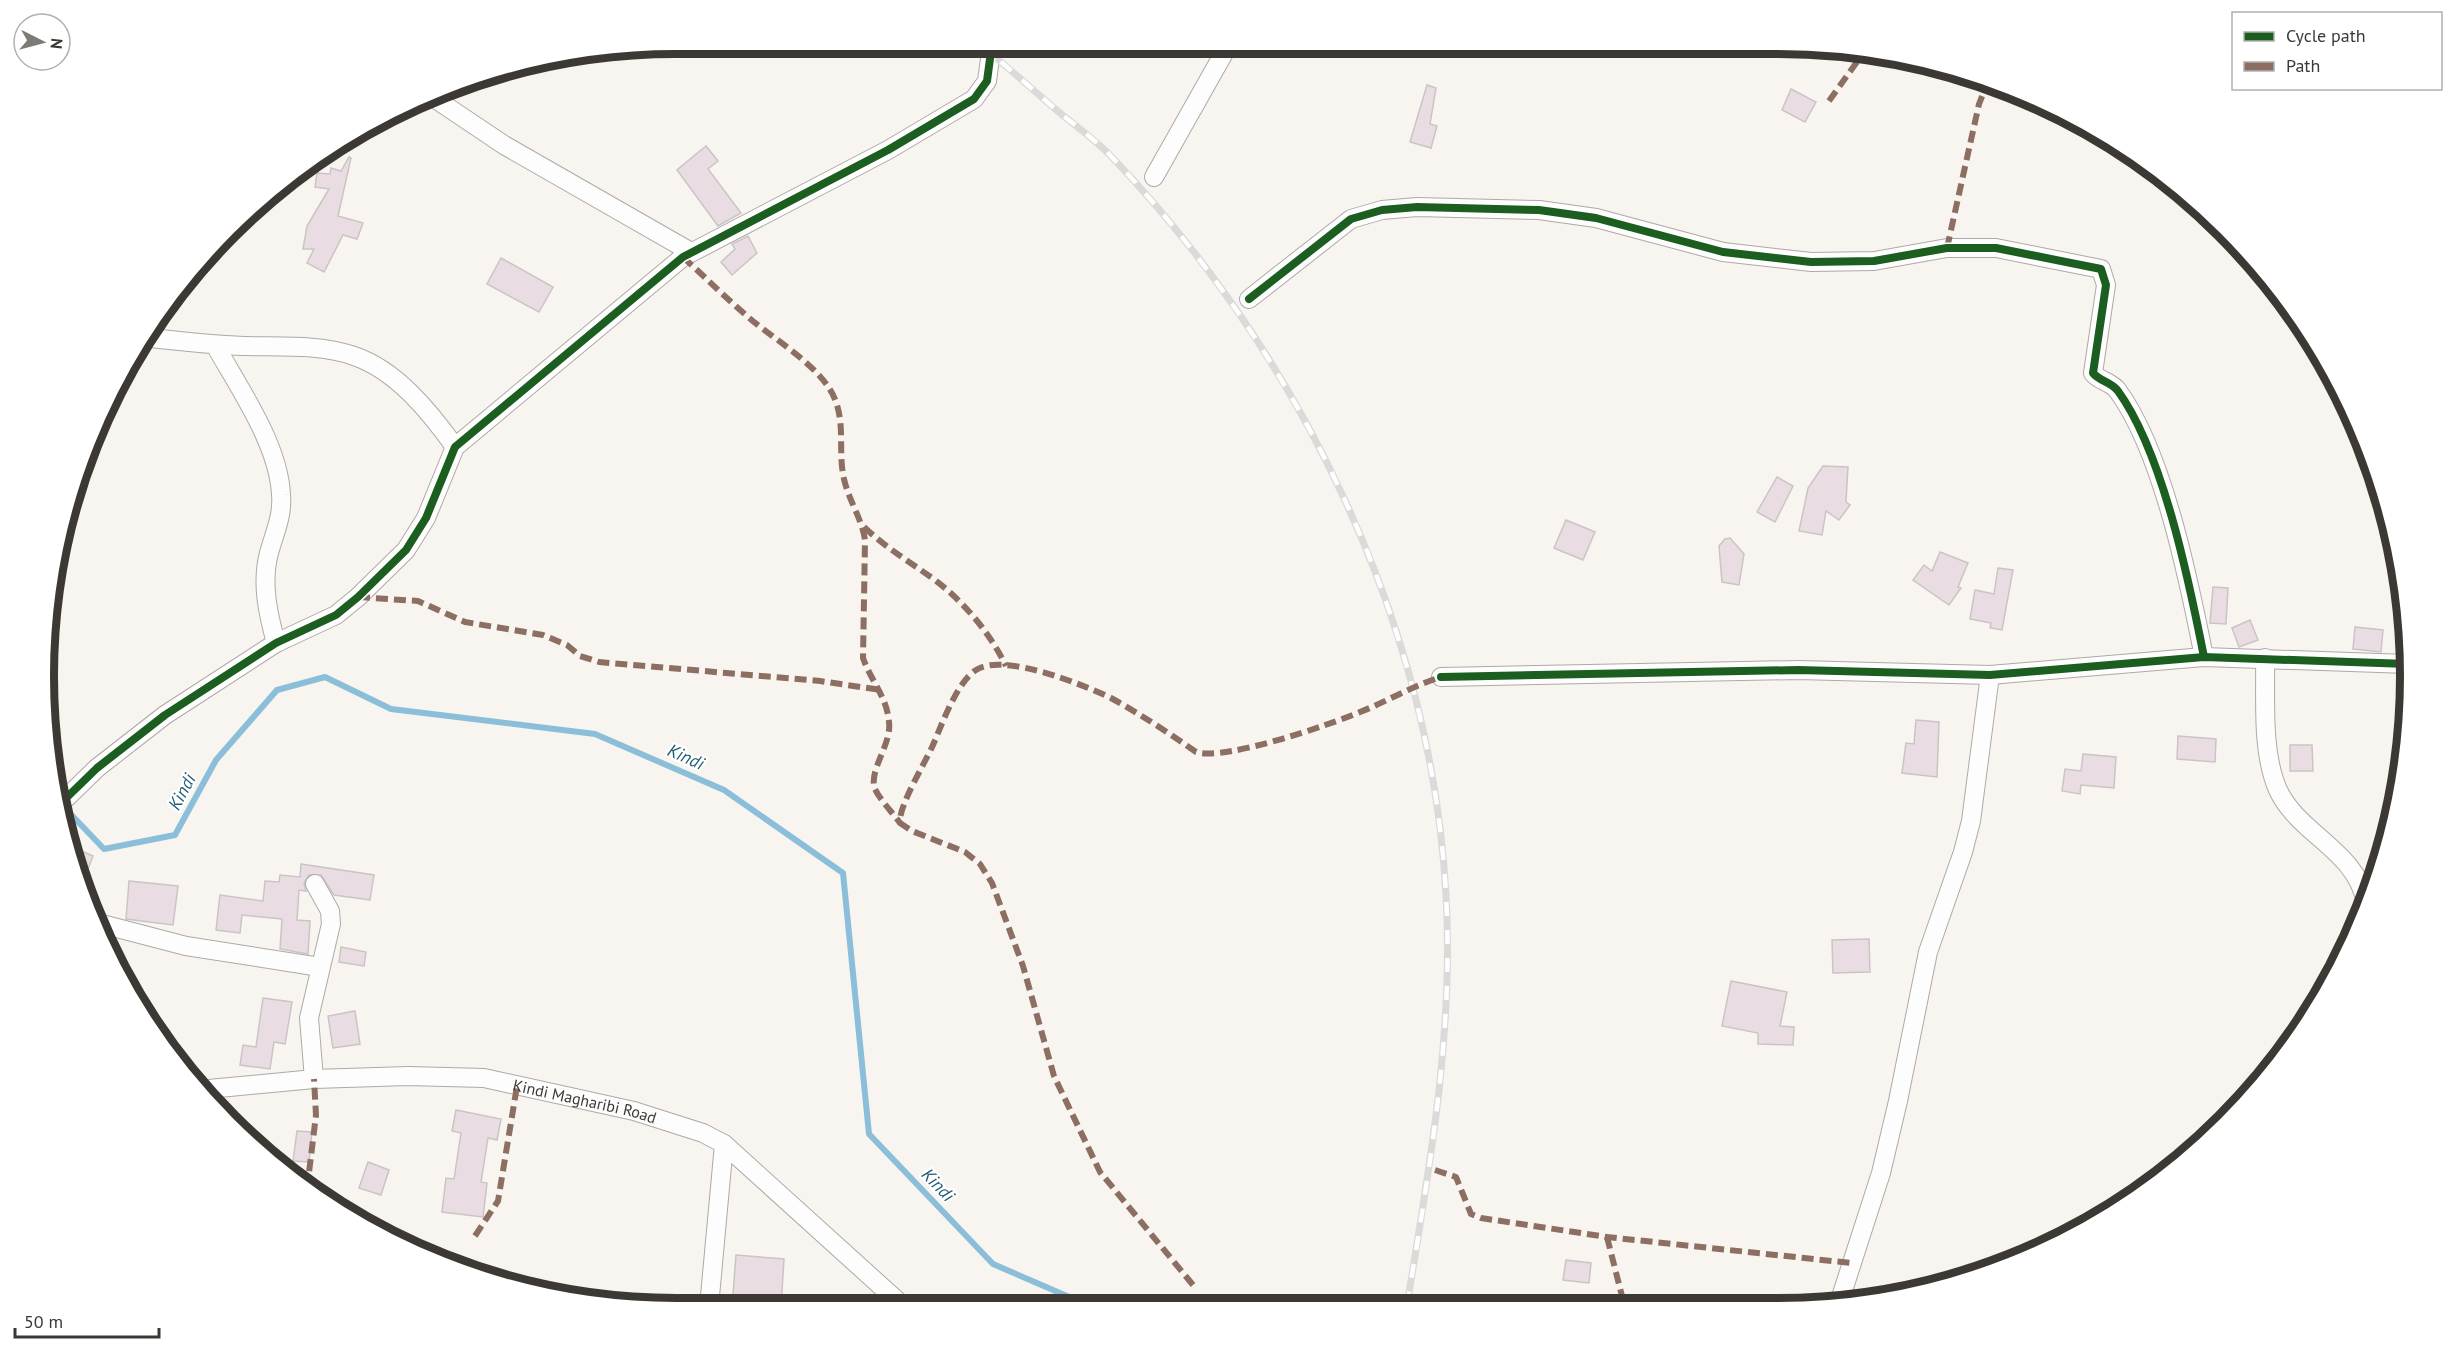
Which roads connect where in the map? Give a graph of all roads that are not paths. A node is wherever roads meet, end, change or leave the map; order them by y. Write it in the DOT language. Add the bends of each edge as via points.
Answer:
graph roads {
  1 [pos="991,54"];
  2 [pos="1223,54"];
  3 [pos="438,101"];
  4 [pos="1154,177"];
  5 [pos="691,252"];
  6 [pos="1249,299"];
  7 [pos="154,338"];
  8 [pos="215,345"];
  9 [pos="455,447"];
  10 [pos="276,643"];
  11 [pos="2204,657"];
  12 [pos="2265,658"];
  13 [pos="2400,664"];
  14 [pos="1990,675"];
  15 [pos="1441,677"];
  16 [pos="66,798"];
  17 [pos="315,884"];
  18 [pos="2362,889"];
  19 [pos="106,925"];
  20 [pos="320,967"];
  21 [pos="314,1079"];
  22 [pos="211,1089"];
  23 [pos="724,1144"];
  24 [pos="1842,1295"];
  25 [pos="710,1298"];
  26 [pos="894,1298"];
  1 -- 5 [label="street" via="987,81 974,99 888,150"];
  2 -- 4 [label="street"];
  3 -- 5 [label="street" via="504,145"];
  5 -- 9 [label="street"];
  6 -- 11 [label="street" via="1351,219 1382,210 1417,207 1550,211 1596,218 1723,252 1811,261 1874,261 1947,248 1996,248 2101,269 2106,285 2093,373 2118,391 2155,467"];
  7 -- 8 [label="street"];
  8 -- 9 [label="street" via="333,350 356,356 406,389"];
  8 -- 10 [label="street" via="262,431 278,476 281,513 265,574 268,616"];
  9 -- 10 [label="street" via="426,518 406,550 336,615"];
  10 -- 16 [label="street" via="165,715 97,768"];
  11 -- 12 [label="street"];
  11 -- 14 [label="street"];
  12 -- 13 [label="street"];
  12 -- 18 [label="street" via="2269,756 2278,790 2349,866"];
  14 -- 15 [label="street" via="1798,670"];
  14 -- 24 [label="street" via="1971,821 1928,952 1881,1173"];
  17 -- 20 [label="street" via="330,911 331,924"];
  19 -- 20 [label="street" via="186,946"];
  20 -- 21 [label="street" via="309,1018"];
  21 -- 22 [label="street, Kindi Magharibi Road"];
  21 -- 23 [label="street, Kindi Magharibi Road" via="484,1078 634,1111 703,1133"];
  23 -- 25 [label="street"];
  23 -- 26 [label="street, Kindi Magharibi Road"];
}
